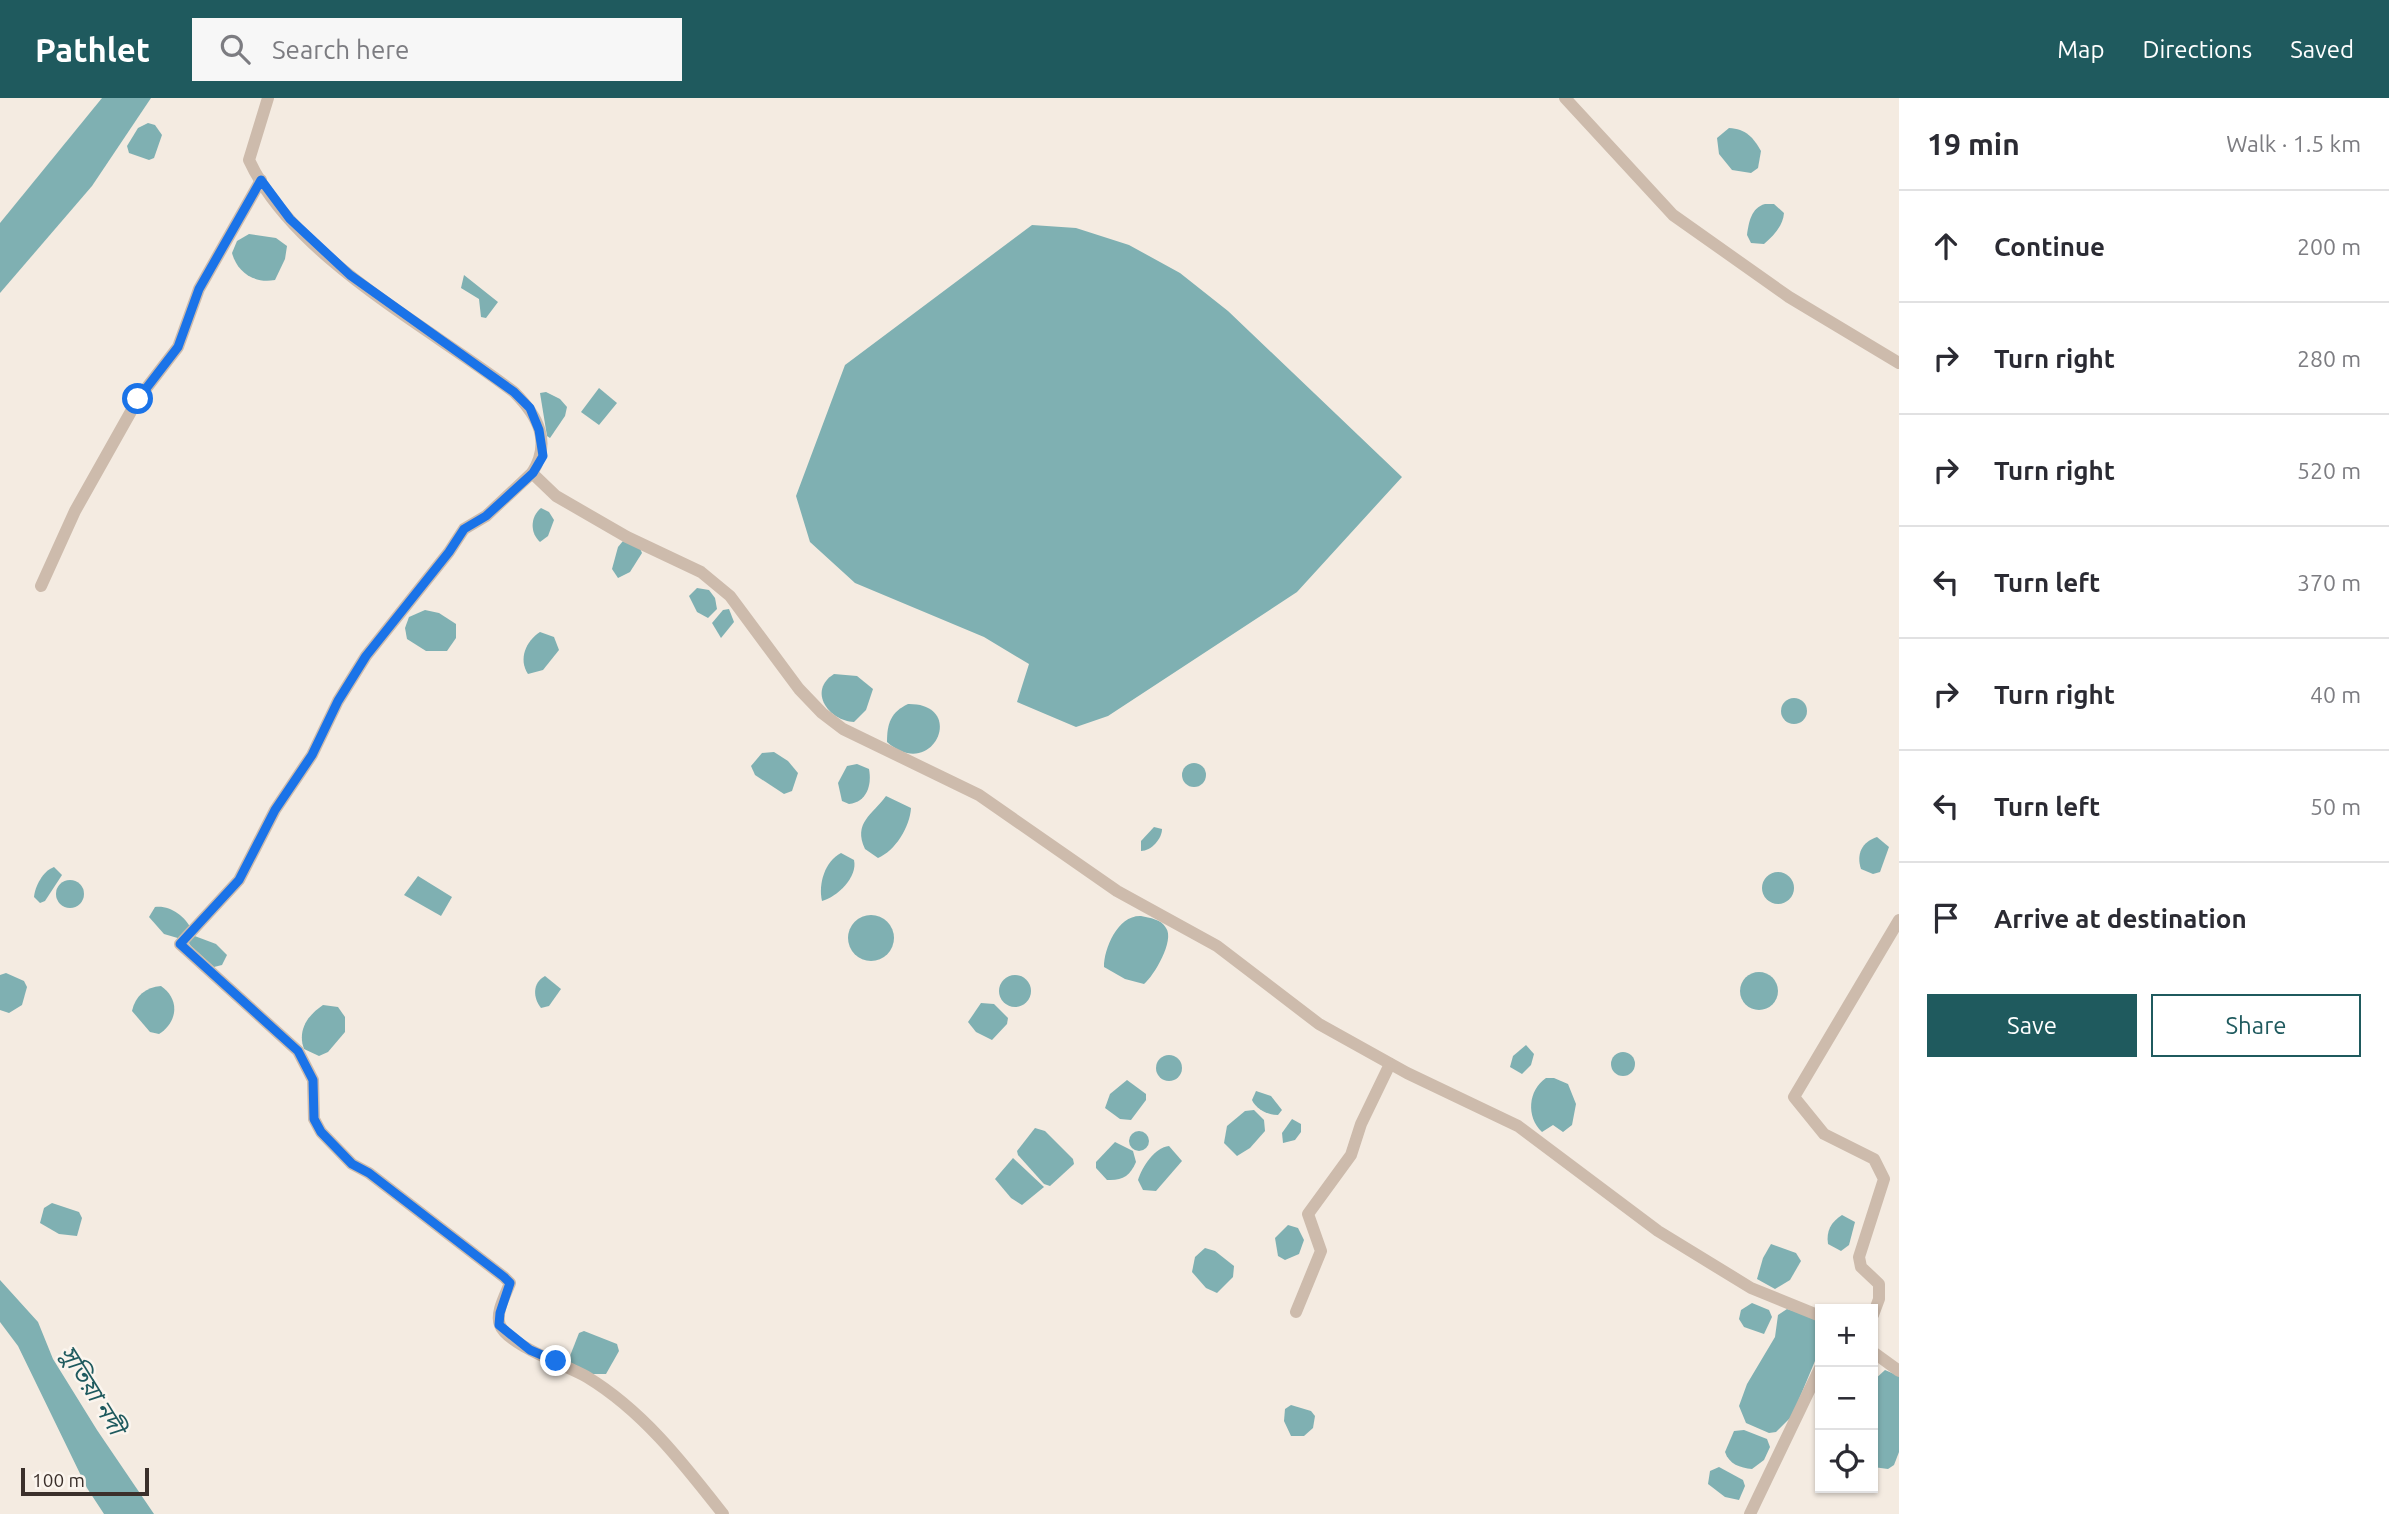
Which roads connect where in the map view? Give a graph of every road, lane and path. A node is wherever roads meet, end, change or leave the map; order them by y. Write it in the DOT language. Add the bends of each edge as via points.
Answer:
graph roads {
  1 [pos="268,98"];
  2 [pos="1565,98"];
  3 [pos="261,180"];
  4 [pos="1899,363"];
  5 [pos="533,473"];
  6 [pos="41,586"];
  7 [pos="1899,920"];
  8 [pos="1390,1064"];
  9 [pos="1878,1304"];
  10 [pos="1296,1312"];
  11 [pos="1815,1314"];
  12 [pos="1878,1356"];
  13 [pos="1899,1371"];
  14 [pos="1815,1378"];
  15 [pos="723,1514"];
  16 [pos="1750,1514"];
  1 -- 3 [label="street" via="249,160"];
  2 -- 4 [label="street" via="1673,215 1789,297"];
  3 -- 5 [label="street" via="290,219 350,275 482,367 530,408 543,445 543,456"];
  3 -- 6 [label="street" via="199,289 178,347 138,399 75,511"];
  5 -- 8 [label="street" via="556,496 627,537 683,562 730,596 799,689 843,729 979,795 1117,891 1217,946 1319,1024"];
  5 -- 15 [label="street" via="486,516 464,529 366,656 239,880 180,944 298,1051 313,1080 314,1119 338,1150 510,1283 500,1313 499,1325 505,1333 621,1401 681,1460"];
  7 -- 9 [label="street" via="1794,1097 1824,1134 1874,1159 1884,1179 1859,1256 1861,1267 1879,1284"];
  8 -- 10 [label="street" via="1361,1124 1352,1155 1308,1214 1321,1251"];
  8 -- 11 [label="street" via="1518,1126 1658,1231 1769,1298 1788,1300"];
  12 -- 13 [label="street"];
  14 -- 16 [label="street"];
}
